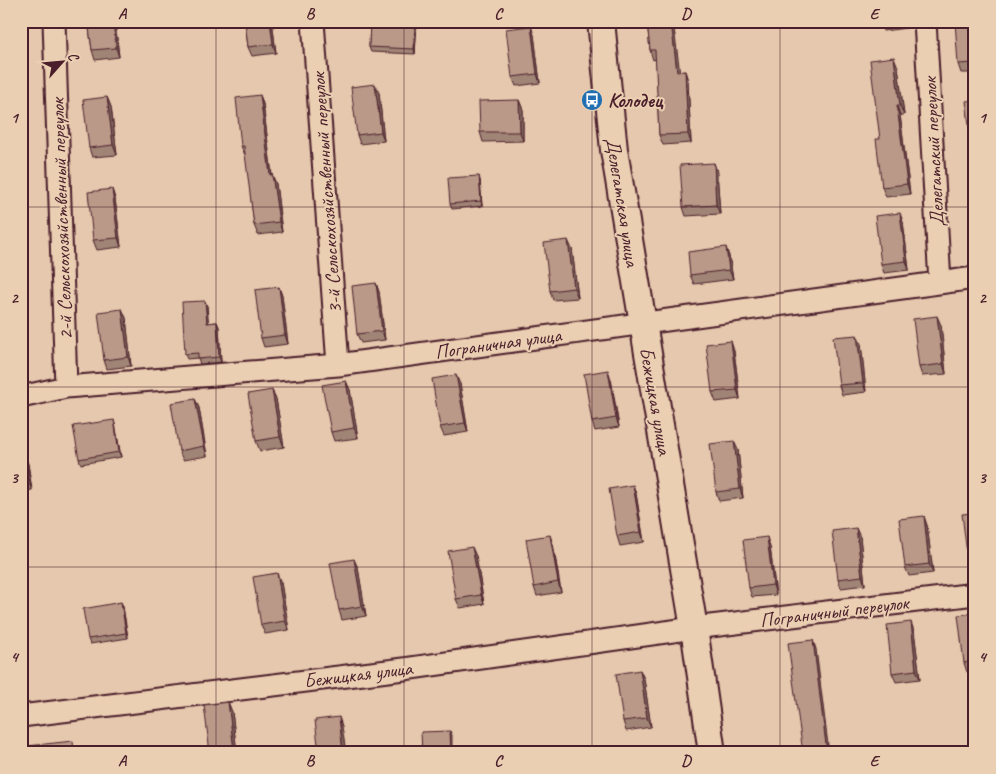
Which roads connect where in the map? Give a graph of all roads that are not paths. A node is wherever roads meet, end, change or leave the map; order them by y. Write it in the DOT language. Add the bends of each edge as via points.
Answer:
graph roads {
  1 [pos="54,21"];
  2 [pos="313,21"];
  3 [pos="601,21"];
  4 [pos="925,21"];
  5 [pos="975,278"];
  6 [pos="940,283"];
  7 [pos="642,323"];
  8 [pos="338,365"];
  9 [pos="66,387"];
  10 [pos="21,396"];
  11 [pos="975,594"];
  12 [pos="694,628"];
  13 [pos="21,716"];
  14 [pos="712,753"];
  1 -- 9 [label="street, 2-й Сельскохозяйственный переулок"];
  2 -- 8 [label="street, 3-й Сельскохозяйственный переулок"];
  3 -- 7 [label="street, Делегатская улица" via="614,150"];
  4 -- 6 [label="street, Делегатский переулок"];
  5 -- 6 [label="street, Пограничная улица"];
  6 -- 7 [label="street, Пограничная улица"];
  7 -- 8 [label="street, Пограничная улица"];
  7 -- 12 [label="street, Бежицкая улица"];
  8 -- 9 [label="street, Пограничная улица"];
  9 -- 10 [label="street, Пограничная улица"];
  11 -- 12 [label="street, Пограничный переулок"];
  12 -- 13 [label="street, Бежицкая улица" via="404,669"];
  12 -- 14 [label="street, Бежицкая улица"];
}
